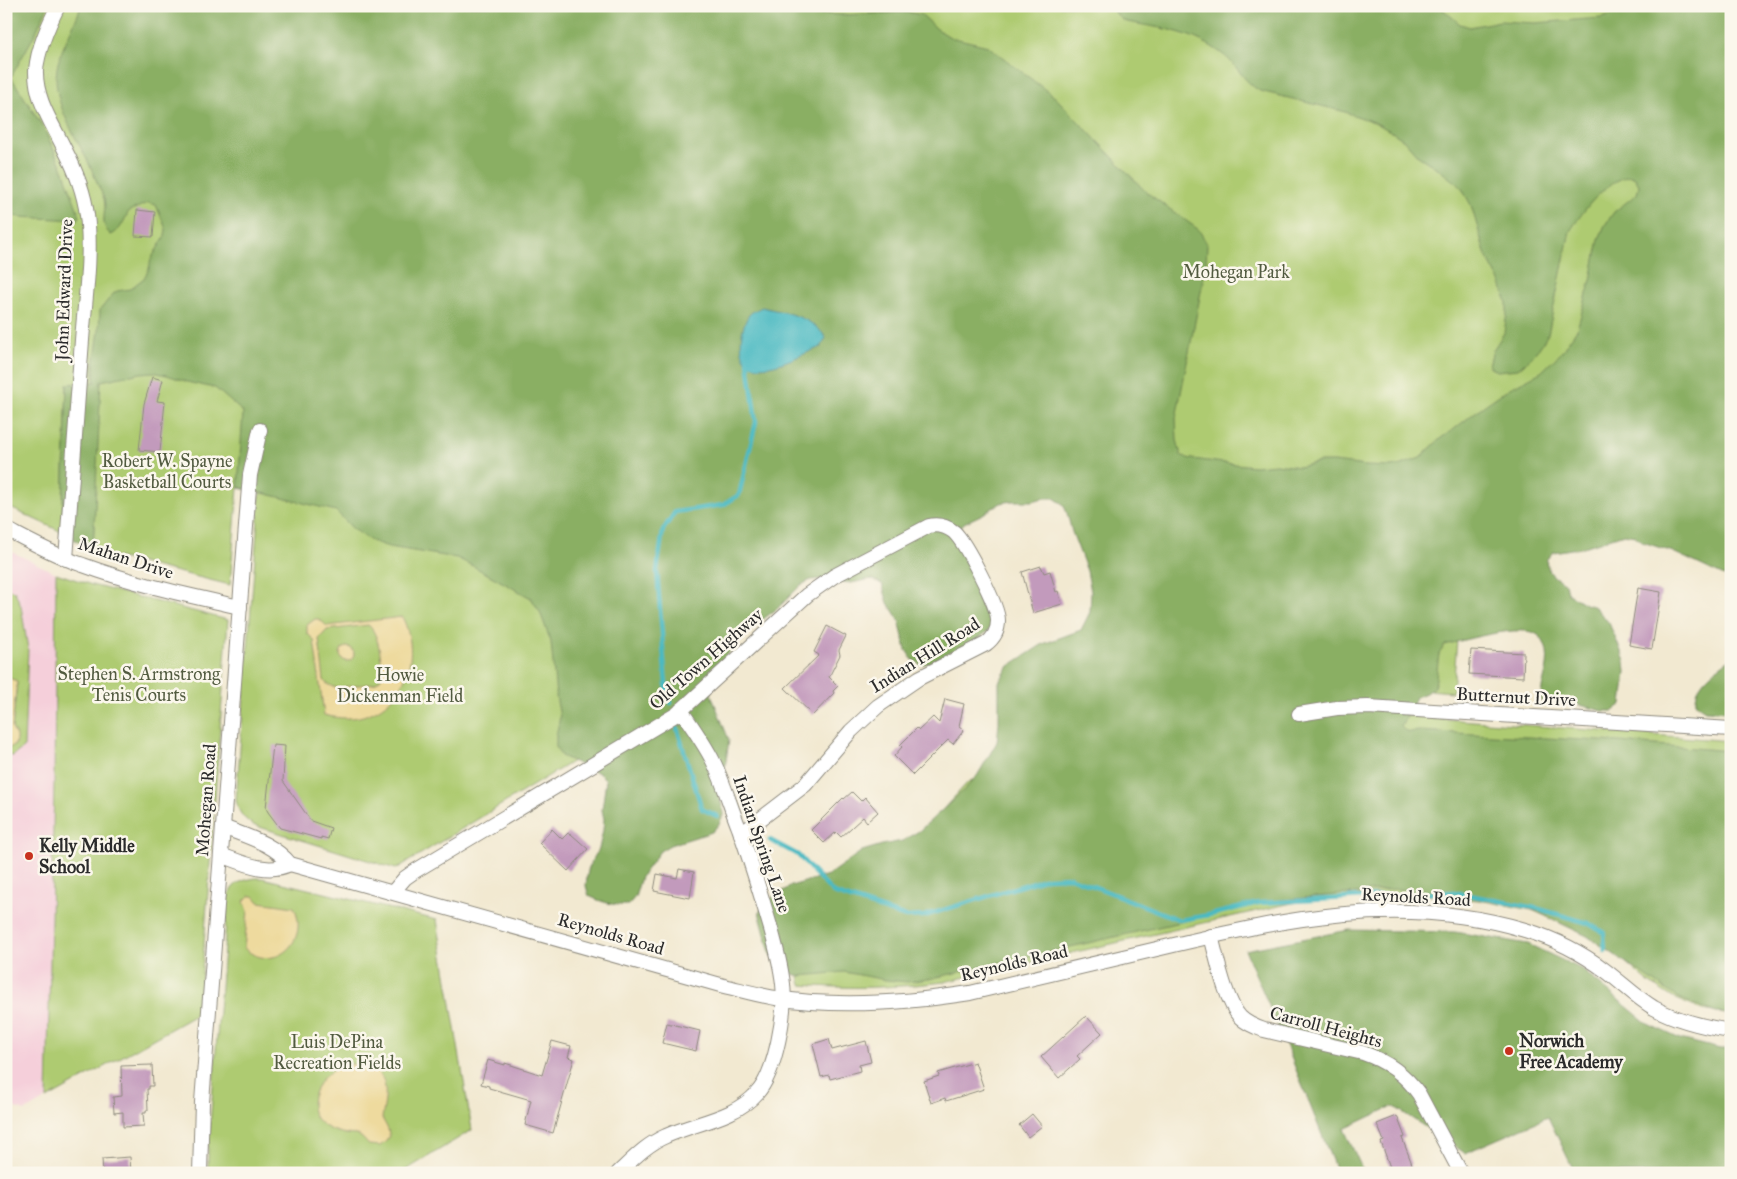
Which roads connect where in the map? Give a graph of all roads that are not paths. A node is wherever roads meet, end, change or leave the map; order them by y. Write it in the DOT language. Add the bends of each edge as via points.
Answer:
graph roads {
  1 [pos="58,6"];
  2 [pos="260,430"];
  3 [pos="944,527"];
  4 [pos="6,529"];
  5 [pos="66,559"];
  6 [pos="240,607"];
  7 [pos="681,710"];
  8 [pos="1299,714"];
  9 [pos="1731,729"];
  10 [pos="223,827"];
  11 [pos="741,834"];
  12 [pos="221,855"];
  13 [pos="290,864"];
  14 [pos="393,892"];
  15 [pos="1211,936"];
  16 [pos="784,999"];
  17 [pos="1731,1030"];
  18 [pos="200,1173"];
  19 [pos="618,1173"];
  20 [pos="1461,1173"];
  1 -- 5 [label="street, John Edward Drive" via="38,56 37,87 78,179 86,204 88,228"];
  2 -- 6 [label="street, Mohegan Road" via="249,486"];
  3 -- 7 [label="street, Old Town Highway" via="924,528 825,582"];
  3 -- 11 [label="street, Indian Hill Road" via="954,532 962,543 996,608 998,626 995,636 986,644 919,678 878,706 851,731 805,785"];
  4 -- 5 [label="street, Mahan Drive"];
  5 -- 6 [label="street, Mahan Drive" via="159,589"];
  6 -- 10 [label="street, Mohegan Road"];
  7 -- 11 [label="street, Indian Spring Lane" via="712,760"];
  7 -- 14 [label="street, Old Town Highway" via="415,871"];
  8 -- 9 [label="street, Butternut Drive" via="1368,707"];
  10 -- 12 [label="street, Mohegan Road"];
  10 -- 13 [label="street, Reynolds Road" via="271,847"];
  11 -- 16 [label="street, Indian Spring Lane" via="779,959"];
  12 -- 13 [label="street, Reynolds Road" via="266,869"];
  12 -- 18 [label="street, Mohegan Road"];
  13 -- 14 [label="street, Reynolds Road"];
  14 -- 16 [label="street, Reynolds Road" via="724,986"];
  15 -- 16 [label="street, Reynolds Road" via="942,998 842,1003"];
  15 -- 17 [label="street, Reynolds Road" via="1304,918 1375,911 1440,914 1489,921 1565,945 1665,1013 1696,1024"];
  15 -- 20 [label="street, Carroll Heights" via="1231,1002 1240,1017 1264,1030 1375,1057 1395,1069 1419,1094"];
  16 -- 19 [label="street, Indian Spring Lane" via="771,1066 758,1092 718,1117 656,1140"];
}
